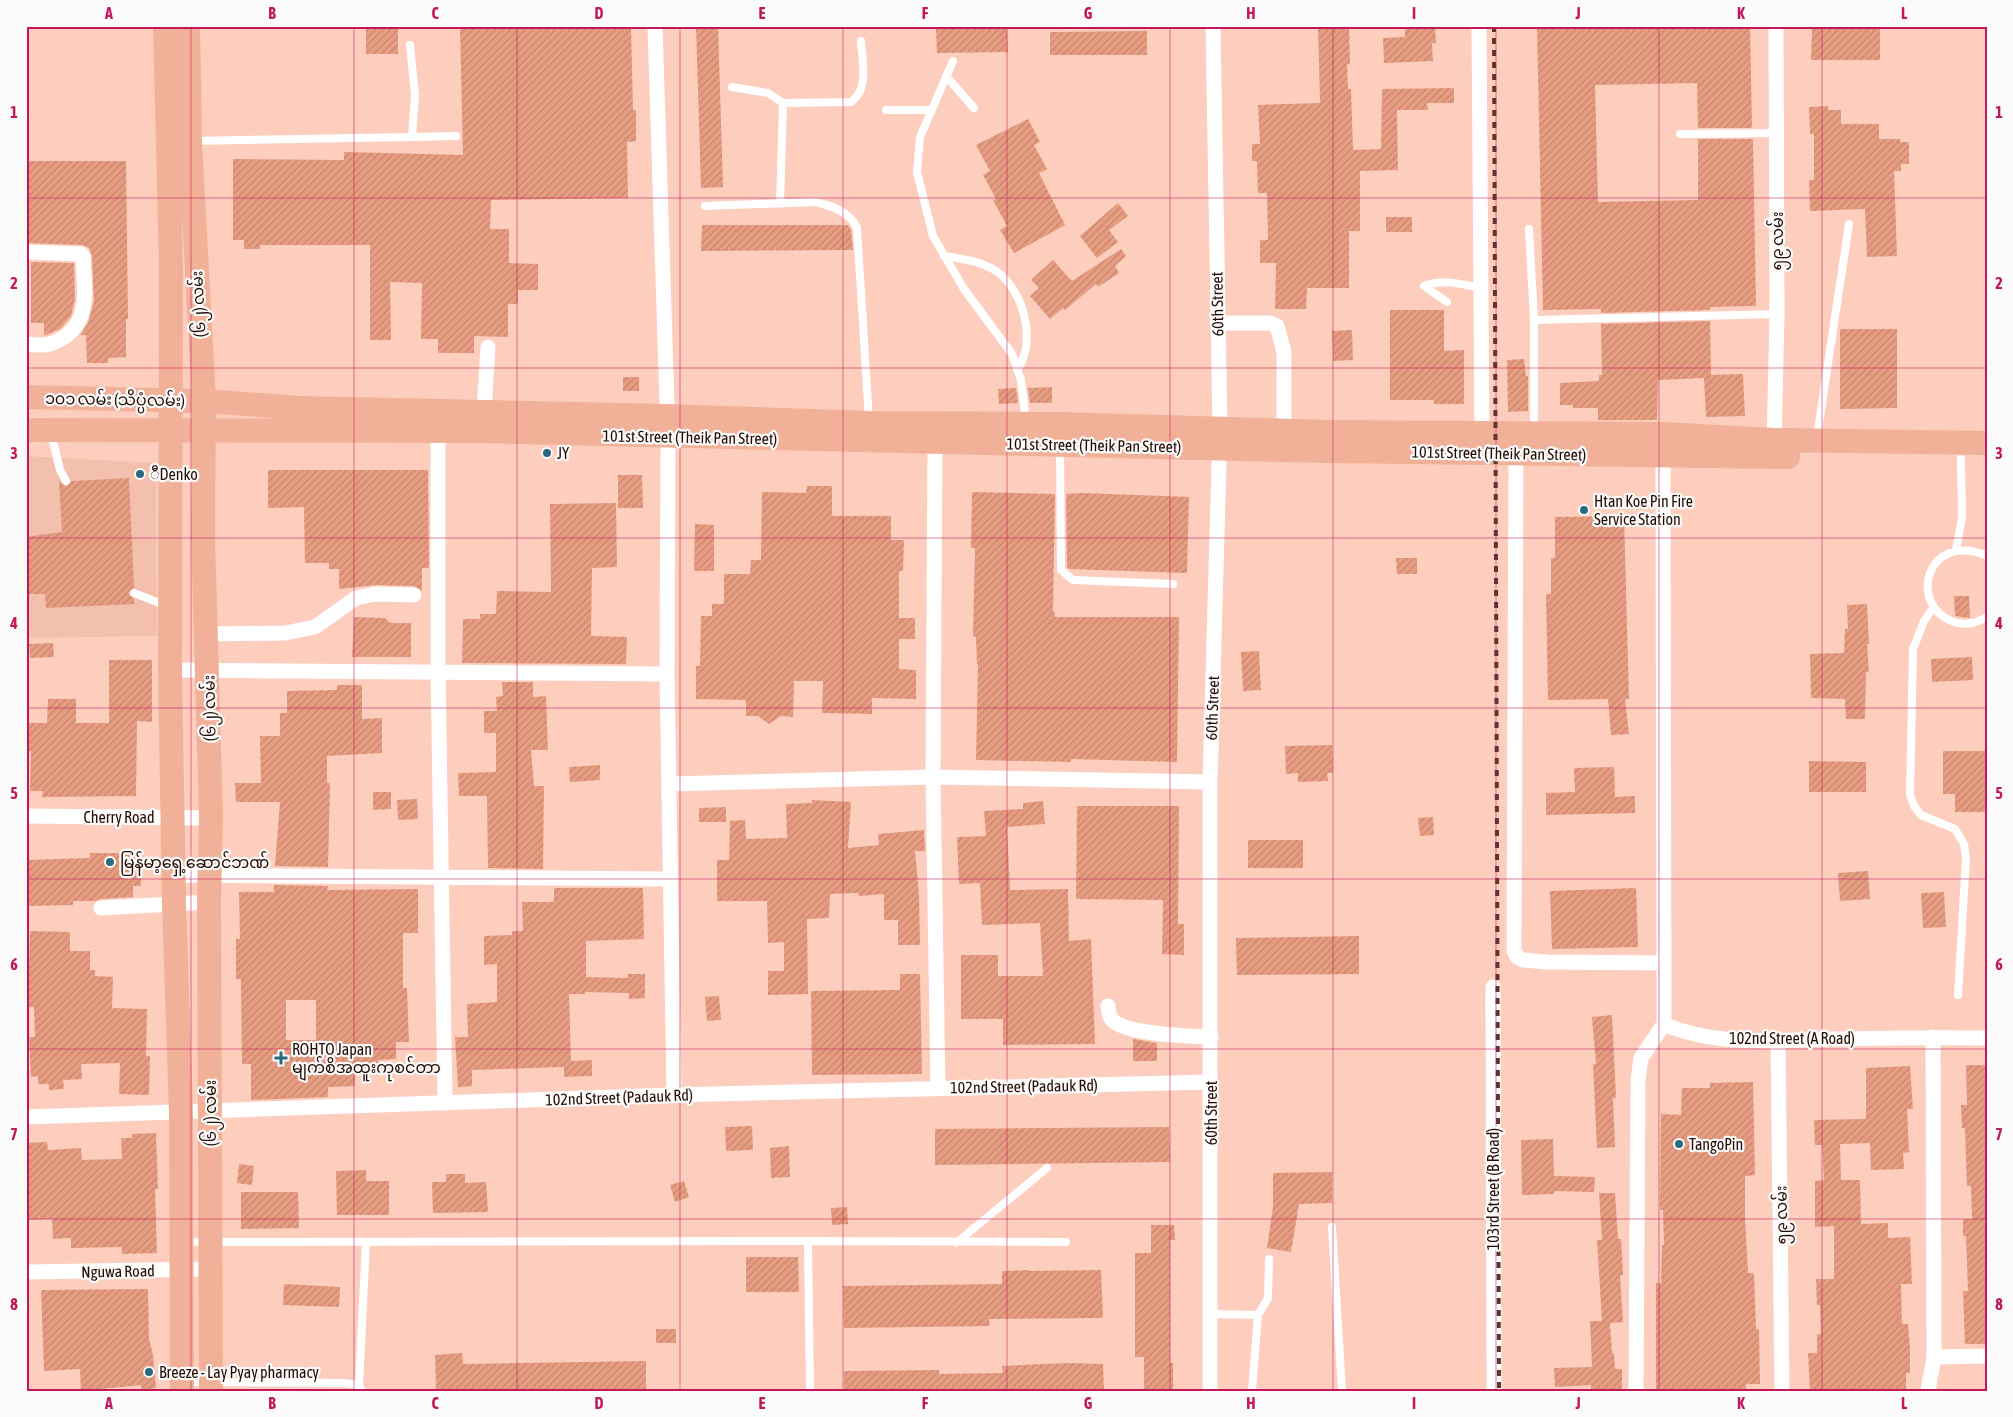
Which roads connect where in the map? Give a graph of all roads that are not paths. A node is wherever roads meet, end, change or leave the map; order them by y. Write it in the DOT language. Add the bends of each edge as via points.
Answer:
graph roads {
  1 [pos="165,26"];
  2 [pos="188,26"];
  3 [pos="655,26"];
  4 [pos="1213,26"];
  5 [pos="1479,26"];
  6 [pos="1776,26"];
  7 [pos="861,40"];
  8 [pos="410,45"];
  9 [pos="953,61"];
  10 [pos="946,76"];
  11 [pos="732,87"];
  12 [pos="783,103"];
  13 [pos="974,108"];
  14 [pos="886,110"];
  15 [pos="932,110"];
  16 [pos="1777,133"];
  17 [pos="1680,134"];
  18 [pos="456,136"];
  19 [pos="412,137"];
  20 [pos="190,141"];
  21 [pos="780,204"];
  22 [pos="705,206"];
  23 [pos="1849,224"];
  24 [pos="1529,229"];
  25 [pos="26,252"];
  26 [pos="944,256"];
  27 [pos="1482,288"];
  28 [pos="1447,302"];
  29 [pos="1777,314"];
  30 [pos="1534,320"];
  31 [pos="1218,323"];
  32 [pos="26,344"];
  33 [pos="488,347"];
  34 [pos="1018,368"];
  35 [pos="26,397"];
  36 [pos="171,400"];
  37 [pos="204,401"];
  38 [pos="484,412"];
  39 [pos="438,421"];
  40 [pos="869,423"];
  41 [pos="1026,424"];
  42 [pos="667,426"];
  43 [pos="26,430"];
  44 [pos="50,431"];
  45 [pos="1284,431"];
  46 [pos="172,432"];
  47 [pos="202,432"];
  48 [pos="935,433"];
  49 [pos="1534,433"];
  50 [pos="1059,434"];
  51 [pos="1482,434"];
  52 [pos="1219,438"];
  53 [pos="1817,441"];
  54 [pos="1330,442"];
  55 [pos="1396,442"];
  56 [pos="1987,443"];
  57 [pos="1663,445"];
  58 [pos="1774,448"];
  59 [pos="1516,454"];
  60 [pos="1961,459"];
  61 [pos="1987,459"];
  62 [pos="66,481"];
  63 [pos="1956,550"];
  64 [pos="1987,556"];
  65 [pos="1173,584"];
  66 [pos="134,593"];
  67 [pos="414,595"];
  68 [pos="170,608"];
  69 [pos="1933,608"];
  70 [pos="1987,617"];
  71 [pos="207,634"];
  72 [pos="170,670"];
  73 [pos="208,670"];
  74 [pos="438,671"];
  75 [pos="667,674"];
  76 [pos="932,777"];
  77 [pos="1210,782"];
  78 [pos="670,784"];
  79 [pos="26,816"];
  80 [pos="172,817"];
  81 [pos="211,818"];
  82 [pos="210,874"];
  83 [pos="173,875"];
  84 [pos="441,878"];
  85 [pos="670,880"];
  86 [pos="209,902"];
  87 [pos="174,904"];
  88 [pos="101,908"];
  89 [pos="1664,963"];
  90 [pos="1493,987"];
  91 [pos="1958,996"];
  92 [pos="1108,1006"];
  93 [pos="1664,1024"];
  94 [pos="1211,1037"];
  95 [pos="1933,1037"];
  96 [pos="1987,1038"];
  97 [pos="1778,1040"];
  98 [pos="1211,1082"];
  99 [pos="938,1088"];
  100 [pos="674,1095"];
  101 [pos="445,1103"];
  102 [pos="181,1113"];
  103 [pos="210,1113"];
  104 [pos="26,1118"];
  105 [pos="1047,1168"];
  106 [pos="1332,1227"];
  107 [pos="182,1242"];
  108 [pos="211,1242"];
  109 [pos="366,1242"];
  110 [pos="808,1242"];
  111 [pos="1066,1242"];
  112 [pos="956,1243"];
  113 [pos="1269,1259"];
  114 [pos="211,1269"];
  115 [pos="181,1270"];
  116 [pos="26,1272"];
  117 [pos="1211,1314"];
  118 [pos="1258,1315"];
  119 [pos="1987,1356"];
  120 [pos="1934,1357"];
  121 [pos="211,1386"];
  122 [pos="182,1387"];
  123 [pos="360,1388"];
  124 [pos="810,1391"];
  125 [pos="1210,1391"];
  126 [pos="1252,1391"];
  127 [pos="1342,1391"];
  128 [pos="1494,1391"];
  129 [pos="1636,1391"];
  130 [pos="1782,1391"];
  131 [pos="1928,1391"];
  1 -- 36 [label="main road, (၆၂) လမ်း"];
  2 -- 20 [label="main road, (၆၂) လမ်း"];
  3 -- 42 [label="street"];
  4 -- 31 [label="street, 60th Street"];
  5 -- 27 [label="street"];
  6 -- 16 [label="street, ၅၉ လမ်း"];
  7 -- 12 [label="lane" via="863,87 860,96 851,102"];
  8 -- 19 [label="lane" via="415,95"];
  9 -- 10 [label="lane"];
  10 -- 13 [label="lane"];
  10 -- 15 [label="lane"];
  11 -- 12 [label="lane" via="768,93"];
  12 -- 21 [label="lane"];
  14 -- 15 [label="lane"];
  15 -- 26 [label="lane" via="920,137 917,172 933,236"];
  16 -- 17 [label="lane"];
  16 -- 29 [label="street, ၅၉ လမ်း"];
  18 -- 19 [label="lane"];
  19 -- 20 [label="lane"];
  20 -- 37 [label="main road, (၆၂) လမ်း"];
  21 -- 22 [label="lane"];
  21 -- 40 [label="lane" via="829,205 853,219 857,228"];
  23 -- 53 [label="lane"];
  24 -- 30 [label="lane"];
  25 -- 32 [label="street" via="81,254 84,257 84,302 82,318 56,343 45,347"];
  26 -- 34 [label="lane" via="1012,354"];
  26 -- 34 [label="lane" via="990,267 1013,289 1024,315 1026,340 1026,355"];
  27 -- 28 [label="lane" via="1447,282 1424,286"];
  27 -- 51 [label="street"];
  29 -- 30 [label="lane"];
  29 -- 58 [label="street, ၅၉ လမ်း"];
  30 -- 49 [label="lane"];
  31 -- 45 [label="street" via="1270,323 1277,326 1284,352"];
  31 -- 52 [label="street, 60th Street"];
  33 -- 38 [label="street"];
  34 -- 41 [label="lane"];
  35 -- 36 [label="main road, ၁၀၁ လမ်း (သိပ္ပံလမ်း)"];
  36 -- 37 [label="main road, ၁၀၁ လမ်း (သိပ္ပံလမ်း)"];
  36 -- 46 [label="main road, (၆၂) လမ်း"];
  37 -- 39 [label="main road, 101st Street (Theik Pan Street)"];
  37 -- 47 [label="main road, (၆၂) လမ်း"];
  38 -- 39 [label="main road, 101st Street (Theik Pan Street)"];
  38 -- 42 [label="main road, 101st Street (Theik Pan Street)"];
  39 -- 42 [label="main road, 101st Street (Theik Pan Street)"];
  39 -- 47 [label="main road, 101st Street (Theik Pan Street)"];
  39 -- 74 [label="street"];
  40 -- 42 [label="main road, 101st Street (Theik Pan Street)"];
  40 -- 48 [label="main road, 101st Street (Theik Pan Street)"];
  41 -- 48 [label="main road, 101st Street (Theik Pan Street)"];
  41 -- 50 [label="main road, 101st Street (Theik Pan Street)"];
  42 -- 48 [label="main road, 101st Street (Theik Pan Street)"];
  42 -- 75 [label="street"];
  43 -- 44 [label="main road, ၁၀၁ လမ်း (သိပ္ပံလမ်း)"];
  44 -- 46 [label="main road, ၁၀၁ လမ်း (သိပ္ပံလမ်း)"];
  44 -- 62 [label="lane"];
  45 -- 52 [label="main road, 101st Street (Theik Pan Street)"];
  45 -- 54 [label="main road, 101st Street (Theik Pan Street)"];
  46 -- 47 [label="main road, ၁၀၁ လမ်း (သိပ္ပံလမ်း)"];
  46 -- 68 [label="main road, (၆၂) လမ်း"];
  47 -- 71 [label="main road, (၆၂) လမ်း" via="202,537"];
  48 -- 50 [label="main road, 101st Street (Theik Pan Street)"];
  48 -- 76 [label="street"];
  49 -- 51 [label="main road, 101st Street (Theik Pan Street)"];
  49 -- 57 [label="main road, 101st Street (Theik Pan Street)"];
  50 -- 52 [label="main road, 101st Street (Theik Pan Street)"];
  50 -- 65 [label="lane" via="1061,570 1072,580"];
  51 -- 55 [label="main road, 101st Street (Theik Pan Street)"];
  52 -- 54 [label="main road, 101st Street (Theik Pan Street)"];
  52 -- 77 [label="street, 60th Street"];
  53 -- 56 [label="main road, 101st Street (Theik Pan Street)"];
  53 -- 58 [label="main road, 101st Street (Theik Pan Street)"];
  54 -- 55 [label="main road, 101st Street (Theik Pan Street)"];
  55 -- 59 [label="main road, 101st Street (Theik Pan Street)"];
  57 -- 58 [label="main road, 101st Street (Theik Pan Street)"];
  57 -- 59 [label="main road, 101st Street (Theik Pan Street)"];
  57 -- 89 [label="street"];
  58 -- 60 [label="main road, 101st Street (Theik Pan Street)"];
  59 -- 89 [label="street" via="1514,950 1517,957 1524,960"];
  60 -- 61 [label="main road, 101st Street (Theik Pan Street)"];
  60 -- 63 [label="lane" via="1962,518"];
  63 -- 64 [label="lane" via="1972,550"];
  63 -- 69 [label="lane" via="1942,557 1930,574 1928,594"];
  66 -- 68 [label="lane"];
  67 -- 71 [label="street" via="376,594 356,598 315,627 285,633"];
  68 -- 72 [label="main road, (၆၂) လမ်း"];
  69 -- 70 [label="lane" via="1945,619 1960,624 1977,623"];
  69 -- 91 [label="lane" via="1924,620 1913,649 1910,796 1920,814 1955,829 1964,844 1966,858"];
  71 -- 73 [label="main road, (၆၂) လမ်း"];
  72 -- 73 [label="street"];
  72 -- 80 [label="main road, (၆၂) လမ်း"];
  73 -- 74 [label="street"];
  73 -- 81 [label="main road, (၆၂) လမ်း"];
  74 -- 75 [label="street"];
  74 -- 84 [label="street"];
  75 -- 78 [label="street"];
  76 -- 77 [label="street"];
  76 -- 78 [label="street"];
  76 -- 99 [label="street"];
  77 -- 94 [label="street, 60th Street"];
  78 -- 85 [label="street"];
  79 -- 80 [label="street, Cherry Road"];
  80 -- 81 [label="street, Cherry Road"];
  80 -- 83 [label="main road, (၆၂) လမ်း"];
  81 -- 82 [label="main road, (၆၂) လမ်း"];
  82 -- 83 [label="street"];
  82 -- 84 [label="street"];
  82 -- 86 [label="main road, (၆၂) လမ်း"];
  83 -- 87 [label="main road, (၆၂) လမ်း"];
  84 -- 85 [label="street"];
  84 -- 101 [label="street"];
  85 -- 100 [label="street"];
  86 -- 87 [label="street"];
  86 -- 103 [label="main road, (၆၂) လမ်း"];
  87 -- 88 [label="street"];
  87 -- 102 [label="main road, (၆၂) လမ်း"];
  89 -- 93 [label="street"];
  90 -- 128 [label="street, 103rd Street (B Road)"];
  92 -- 94 [label="street" via="1113,1021 1126,1026 1155,1033"];
  93 -- 97 [label="street, 102nd Street (A Road)" via="1705,1037"];
  93 -- 129 [label="street" via="1641,1058 1638,1080"];
  94 -- 98 [label="street, 60th Street"];
  95 -- 96 [label="street, 102nd Street (A Road)"];
  95 -- 97 [label="street, 102nd Street (A Road)"];
  95 -- 120 [label="street"];
  97 -- 130 [label="street, ၅၉ လမ်း"];
  98 -- 99 [label="street, 102nd Street (Padauk Rd)"];
  98 -- 117 [label="street, 60th Street"];
  99 -- 100 [label="street, 102nd Street (Padauk Rd)"];
  100 -- 101 [label="street, 102nd Street (Padauk Rd)"];
  101 -- 103 [label="street, 102nd Street (Padauk Rd)"];
  102 -- 103 [label="street, 102nd Street (Padauk Rd)"];
  102 -- 104 [label="street, 102nd Street (Padauk Rd)"];
  102 -- 107 [label="main road, (၆၂) လမ်း"];
  103 -- 108 [label="main road, (၆၂) လမ်း"];
  105 -- 112 [label="lane"];
  106 -- 127 [label="lane"];
  107 -- 108 [label="lane"];
  107 -- 115 [label="main road, (၆၂) လမ်း"];
  108 -- 109 [label="lane"];
  108 -- 114 [label="main road, (၆၂) လမ်း"];
  109 -- 110 [label="lane"];
  109 -- 123 [label="lane"];
  110 -- 112 [label="lane"];
  110 -- 124 [label="lane"];
  111 -- 112 [label="lane"];
  113 -- 118 [label="lane" via="1268,1298"];
  114 -- 115 [label="street, Nguwa Road"];
  114 -- 121 [label="main road, (၆၂) လမ်း"];
  115 -- 116 [label="street, Nguwa Road"];
  115 -- 122 [label="main road, (၆၂) လမ်း"];
  117 -- 118 [label="lane"];
  117 -- 125 [label="street, 60th Street"];
  118 -- 126 [label="lane"];
  119 -- 120 [label="street"];
  120 -- 131 [label="street"];
  121 -- 122 [label="lane"];
  121 -- 123 [label="lane"];
}
